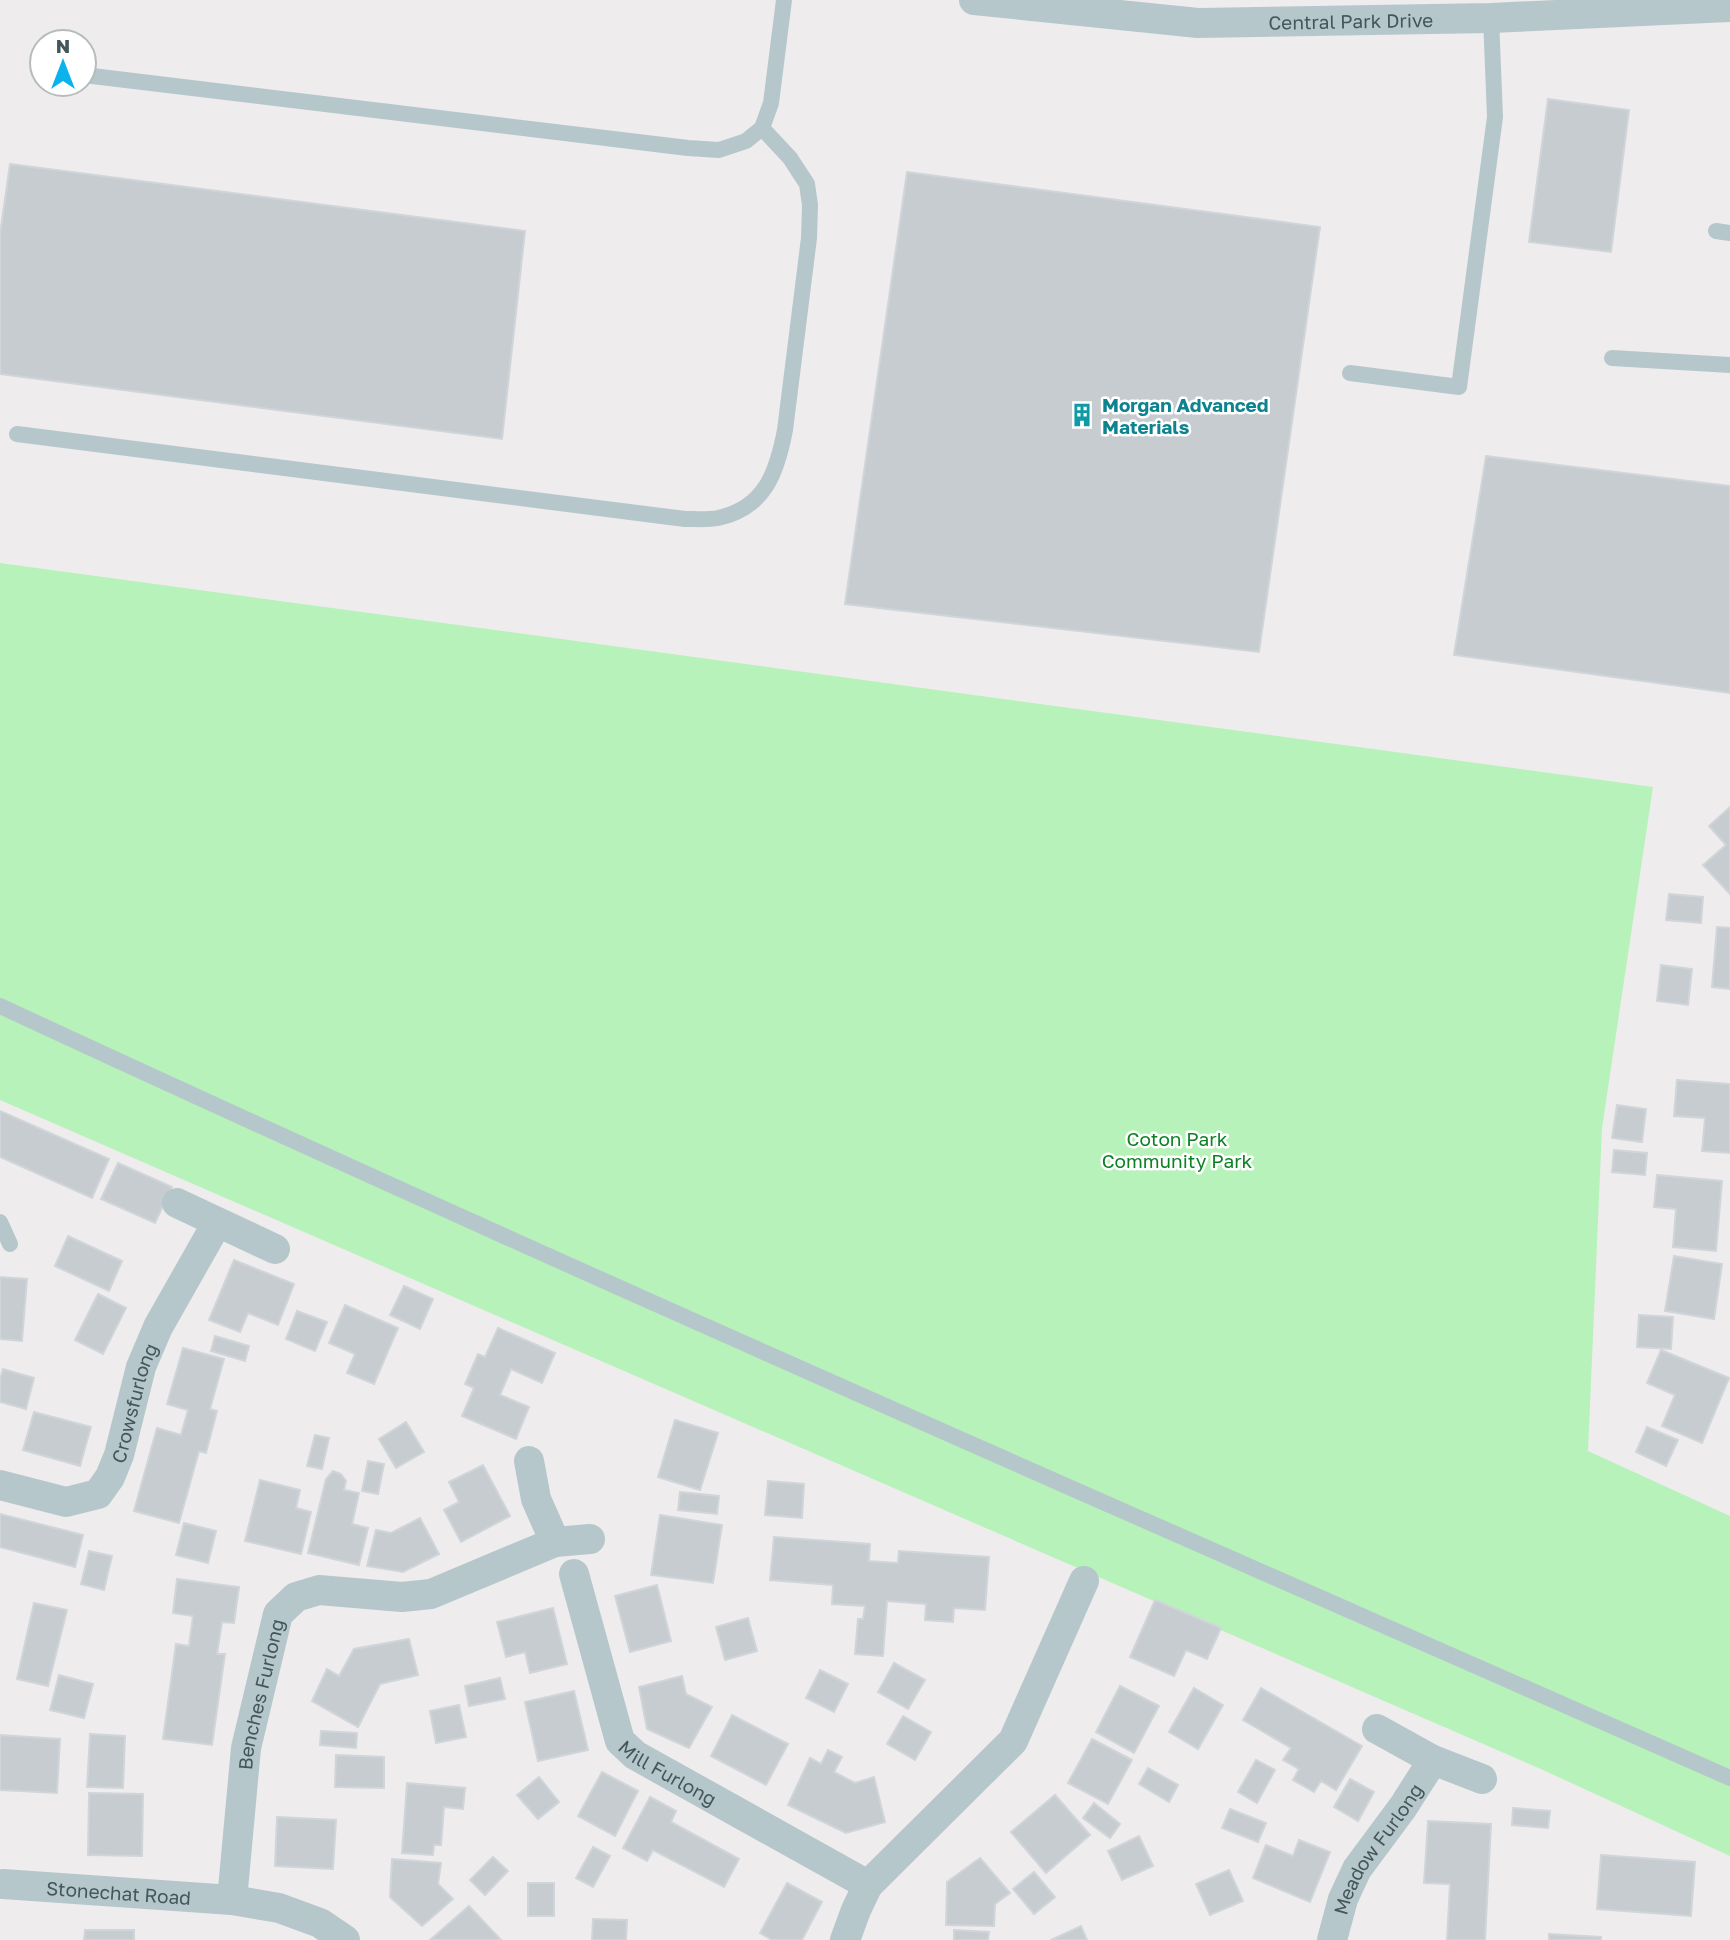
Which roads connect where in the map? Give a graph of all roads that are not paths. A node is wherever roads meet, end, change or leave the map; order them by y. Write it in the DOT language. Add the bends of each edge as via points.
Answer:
graph roads {
  1 [pos="784,0"];
  2 [pos="974,0"];
  3 [pos="1730,7"];
  4 [pos="1491,18"];
  5 [pos="98,77"];
  6 [pos="762,128"];
  7 [pos="1612,358"];
  8 [pos="1730,365"];
  9 [pos="1350,373"];
  10 [pos="16,434"];
  11 [pos="0,1006"];
  12 [pos="177,1203"];
  13 [pos="0,1222"];
  14 [pos="217,1223"];
  15 [pos="9,1244"];
  16 [pos="275,1249"];
  17 [pos="529,1461"];
  18 [pos="0,1485"];
  19 [pos="590,1539"];
  20 [pos="555,1542"];
  21 [pos="574,1574"];
  22 [pos="1084,1581"];
  23 [pos="1377,1729"];
  24 [pos="1433,1760"];
  25 [pos="1730,1778"];
  26 [pos="1482,1779"];
  27 [pos="1,1883"];
  28 [pos="868,1885"];
  29 [pos="232,1900"];
  30 [pos="345,1940"];
  31 [pos="845,1940"];
  32 [pos="1332,1940"];
  1 -- 6 [label="lane" via="771,103"];
  2 -- 4 [label="street, Central Park Drive" via="1198,23"];
  3 -- 4 [label="street, Central Park Drive"];
  4 -- 9 [label="lane" via="1494,117 1459,387"];
  5 -- 6 [label="lane" via="688,148 719,150 746,141"];
  6 -- 10 [label="lane" via="807,184 810,216 779,461 764,491 747,506 718,518 685,519"];
  7 -- 8 [label="lane"];
  11 -- 25 [label="lane" via="805,1372"];
  12 -- 14 [label="street"];
  13 -- 15 [label="lane"];
  14 -- 16 [label="street"];
  14 -- 18 [label="street, Crowsfurlong" via="158,1327 145,1357 119,1455 97,1494 66,1502"];
  17 -- 20 [label="street" via="537,1499"];
  19 -- 20 [label="street, Benches Furlong"];
  20 -- 29 [label="street, Benches Furlong" via="431,1594 402,1597 318,1590 296,1597 278,1614 246,1748"];
  21 -- 28 [label="street, Mill Furlong" via="620,1741 635,1755"];
  22 -- 28 [label="street" via="1013,1741"];
  23 -- 24 [label="street, Meadow Furlong"];
  24 -- 26 [label="street, Meadow Furlong"];
  24 -- 32 [label="street, Meadow Furlong" via="1357,1869"];
  27 -- 29 [label="street, Stonechat Road"];
  28 -- 31 [label="street"];
  29 -- 30 [label="street, Stonechat Road" via="279,1908 320,1923"];
}
